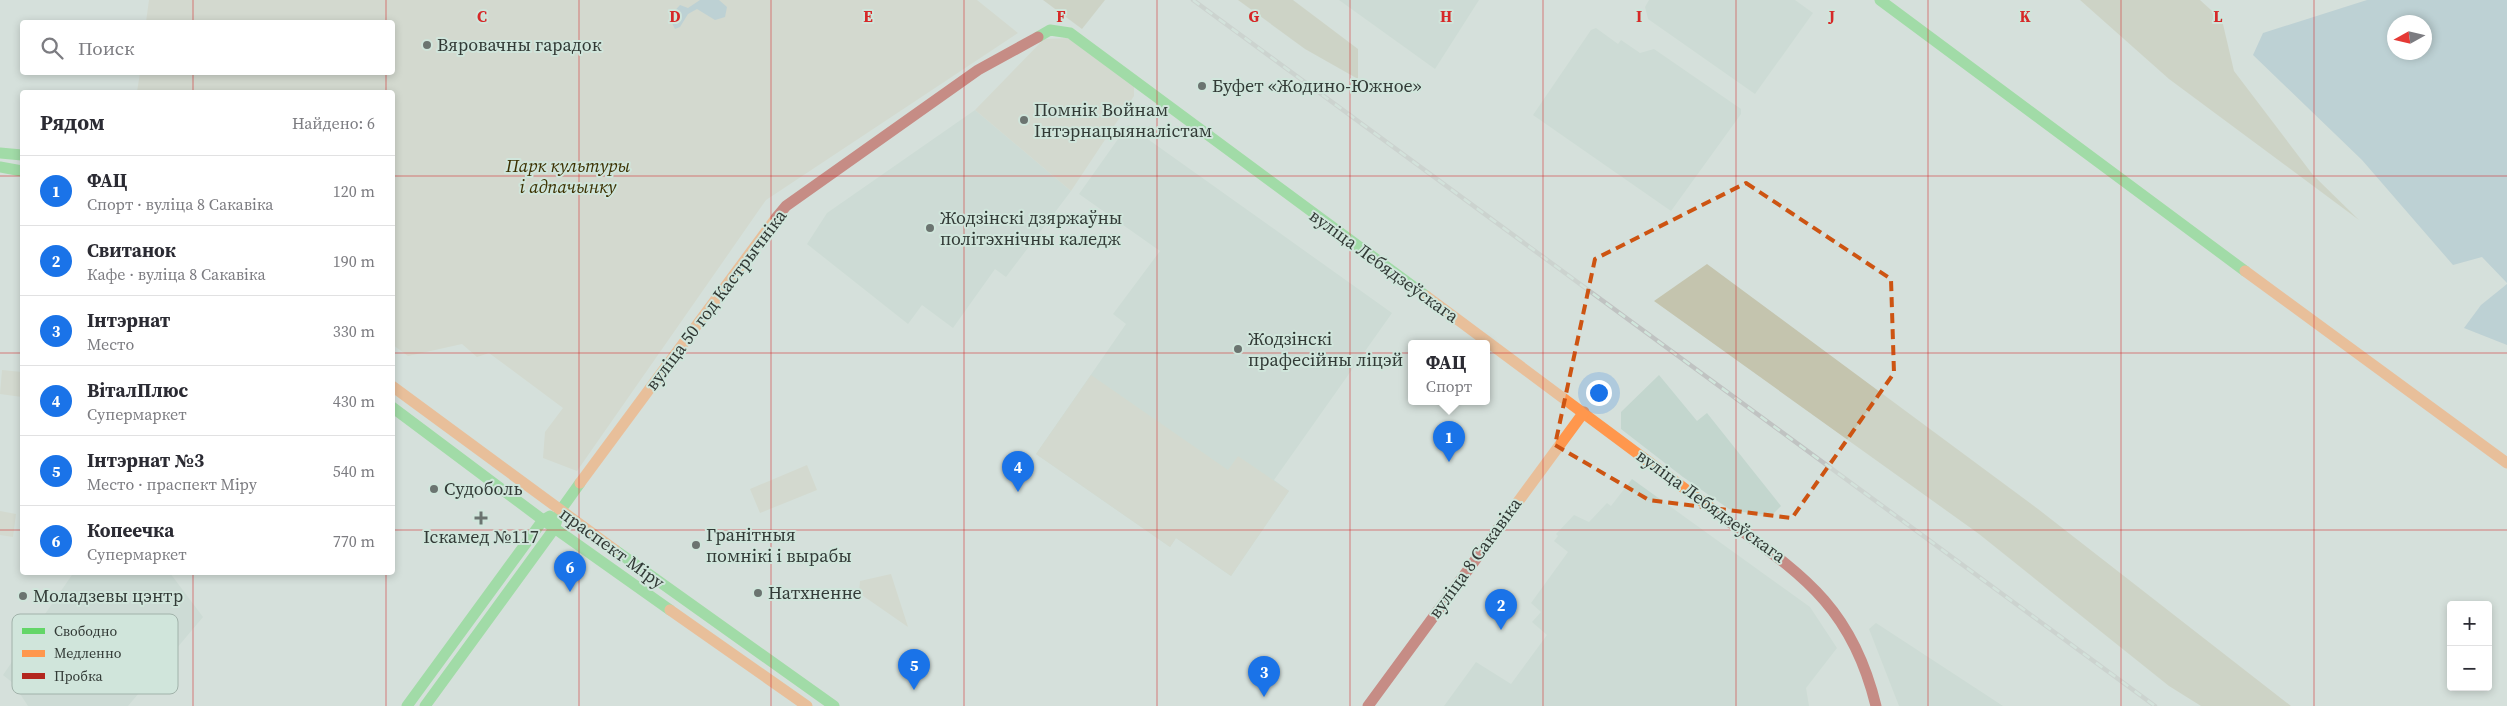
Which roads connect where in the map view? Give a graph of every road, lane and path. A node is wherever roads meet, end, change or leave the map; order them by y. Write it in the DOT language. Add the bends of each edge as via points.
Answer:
graph roads {
  1 [pos="1880,0"];
  2 [pos="978,70"];
  3 [pos="0,153"];
  4 [pos="20,156"];
  5 [pos="0,167"];
  6 [pos="20,171"];
  7 [pos="1486,340"];
  8 [pos="1490,343"];
  9 [pos="395,388"];
  10 [pos="395,409"];
  11 [pos="1584,412"];
  12 [pos="2507,463"];
  13 [pos="560,511"];
  14 [pos="543,520"];
  15 [pos="554,529"];
  16 [pos="810,690"];
  17 [pos="804,704"];
  18 [pos="407,706"];
  19 [pos="425,706"];
  20 [pos="834,706"];
  21 [pos="1368,706"];
  22 [pos="1876,706"];
  1 -- 12 [label="main road"];
  2 -- 7 [label="main road, вуліца Лебядзеўскага" via="1050,30 1070,33"];
  2 -- 13 [label="main road, вуліца 50 год Кастрычніка" via="786,206"];
  3 -- 4 [label="main road"];
  5 -- 6 [label="main road"];
  8 -- 11 [label="main road, вуліца Лебядзеўскага"];
  9 -- 13 [label="main road, праспект Міру"];
  10 -- 14 [label="main road, праспект Міру"];
  11 -- 21 [label="main road, вуліца 8 Сакавіка"];
  11 -- 22 [label="main road, вуліца Лебядзеўскага" via="1806,578 1858,646 1873,686"];
  13 -- 14 [label="main road, вуліца 50 год Кастрычніка"];
  13 -- 15 [label="main road, вуліца 50 год Кастрычніка"];
  13 -- 16 [label="main road, праспект Міру"];
  14 -- 15 [label="main road, праспект Міру"];
  14 -- 18 [label="main road, вуліца 50 год Кастрычніка"];
  15 -- 17 [label="main road, праспект Міру"];
  15 -- 19 [label="main road, вуліца 50 год Кастрычніка"];
  16 -- 17 [label="main road"];
  16 -- 20 [label="main road, праспект Міру"];
}
